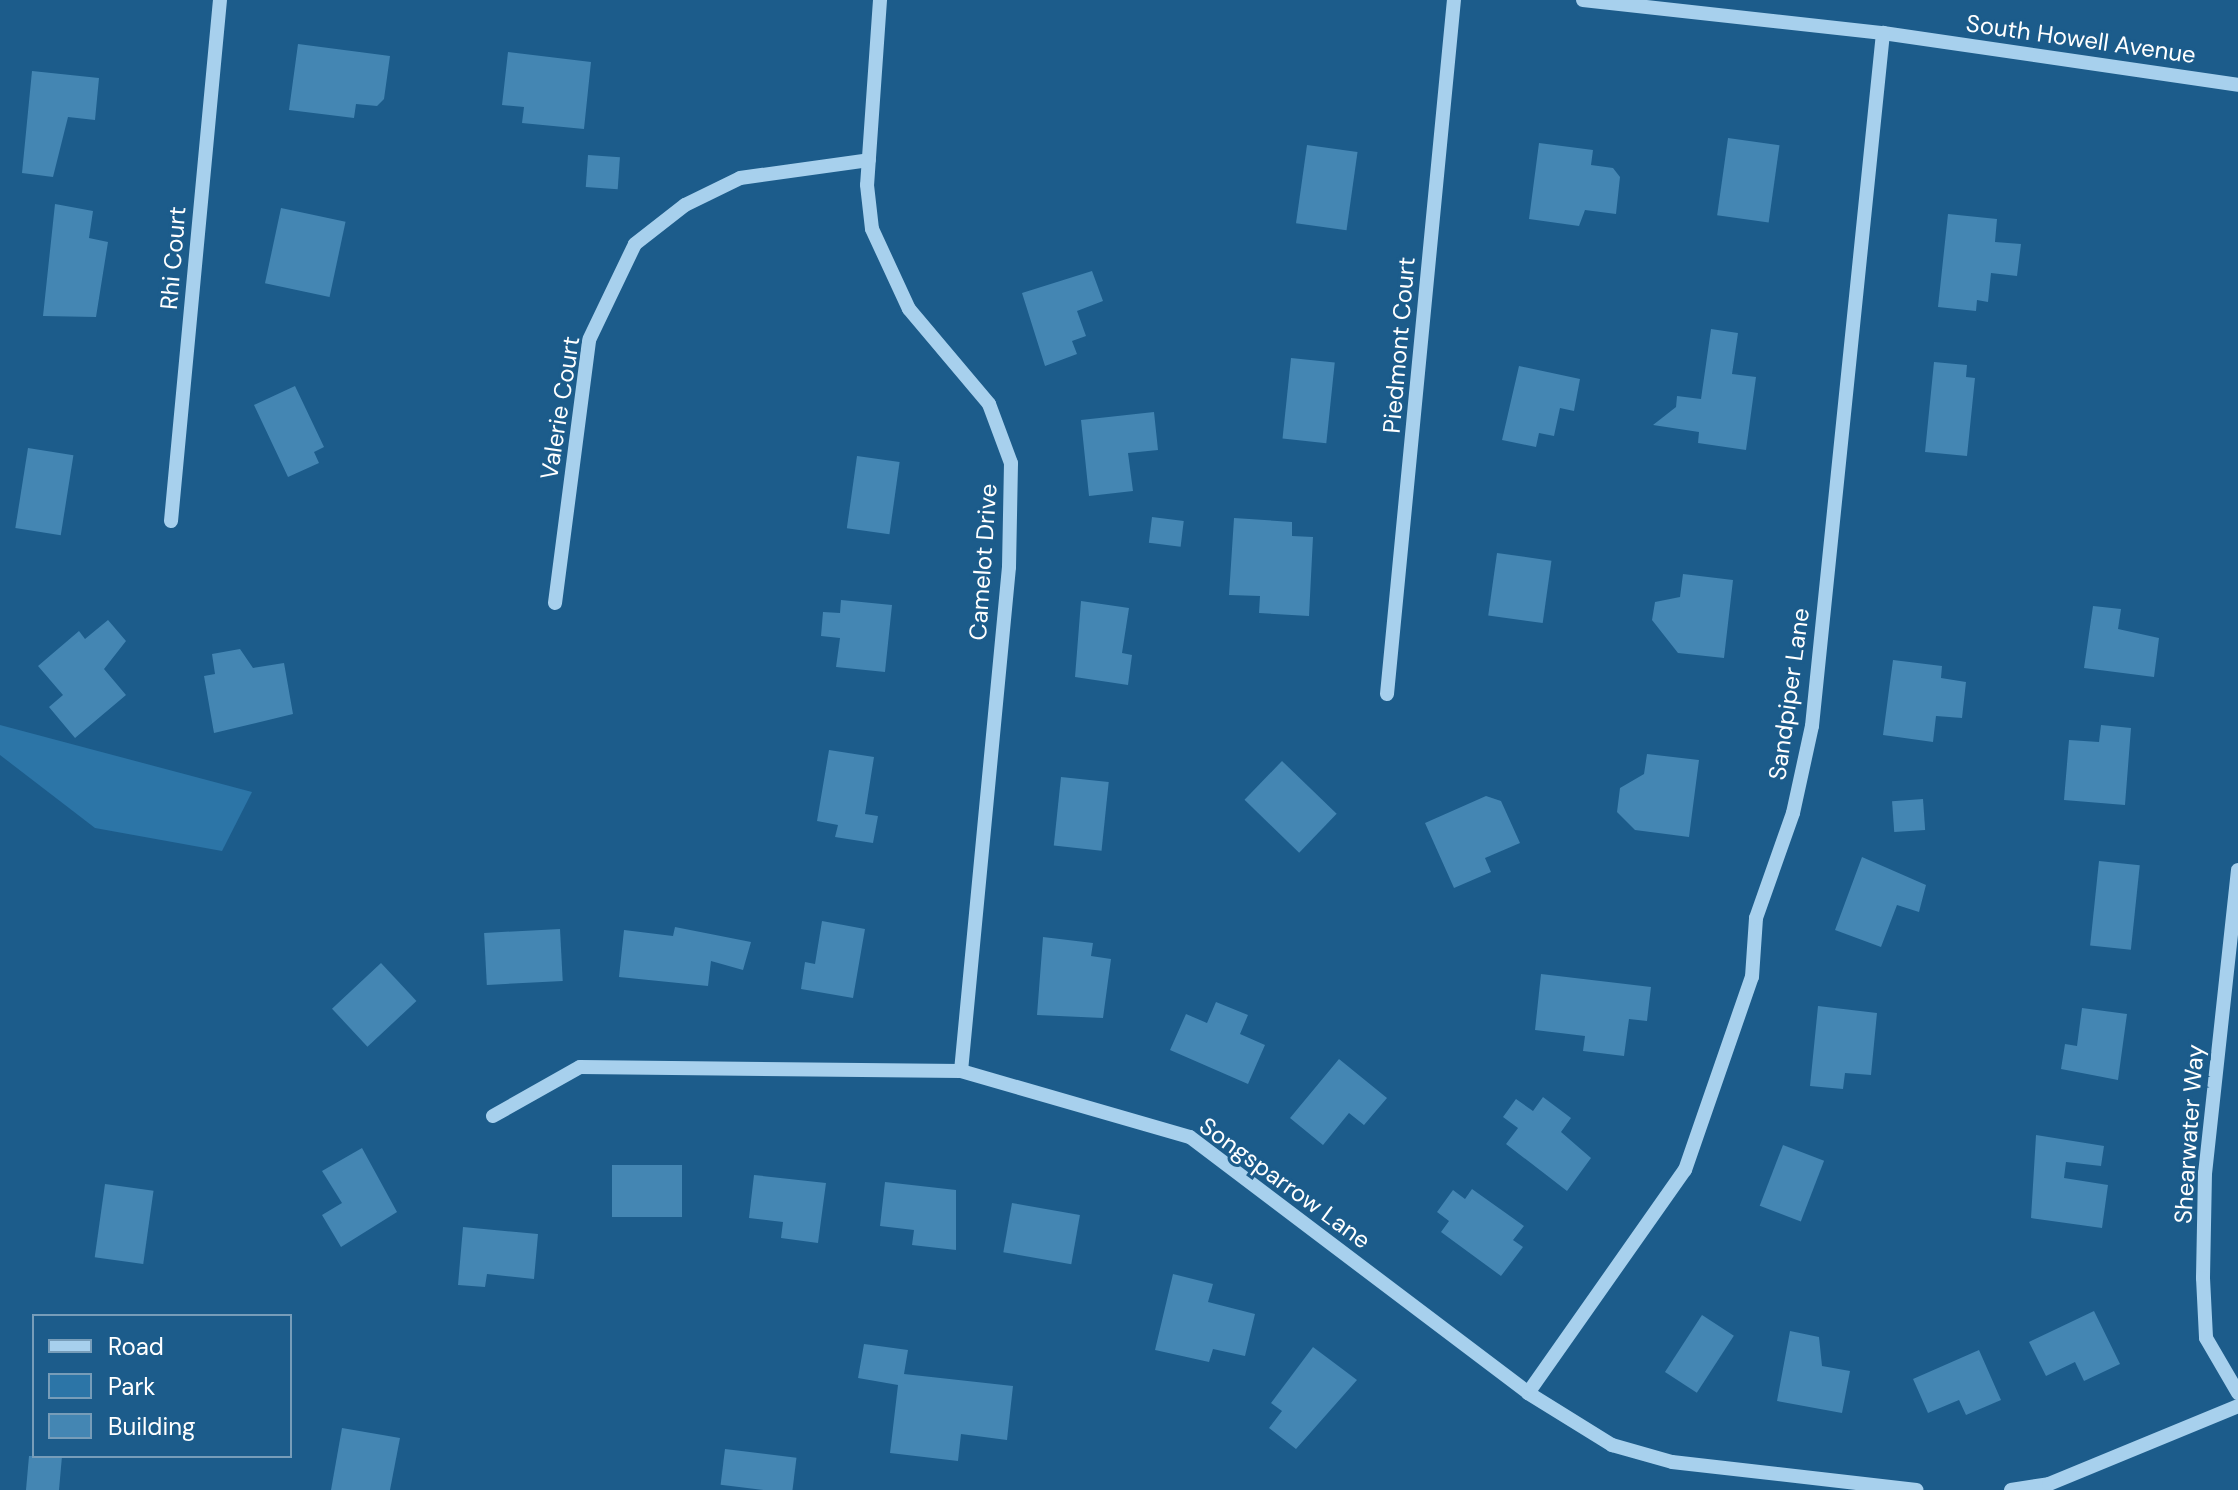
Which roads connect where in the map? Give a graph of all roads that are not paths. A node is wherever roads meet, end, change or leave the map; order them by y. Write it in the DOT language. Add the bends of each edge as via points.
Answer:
graph roads {
  1 [pos="220,0"];
  2 [pos="880,0"];
  3 [pos="1454,0"];
  4 [pos="1583,0"];
  5 [pos="1883,33"];
  6 [pos="2238,85"];
  7 [pos="869,160"];
  8 [pos="171,521"];
  9 [pos="555,603"];
  10 [pos="1387,694"];
  11 [pos="2238,870"];
  12 [pos="961,1071"];
  13 [pos="493,1116"];
  14 [pos="1528,1393"];
  15 [pos="2238,1393"];
  16 [pos="2238,1406"];
  17 [pos="1916,1490"];
  18 [pos="2011,1490"];
  1 -- 8 [label="street, Rhi Court"];
  2 -- 7 [label="street, Camelot Drive"];
  3 -- 10 [label="street, Piedmont Court"];
  4 -- 5 [label="street, South Howell Avenue"];
  5 -- 6 [label="street, South Howell Avenue"];
  5 -- 14 [label="street, Sandpiper Lane" via="1812,726 1793,813 1756,918 1752,977 1685,1170"];
  7 -- 9 [label="street, Valerie Court" via="740,178 685,205 635,244 589,340"];
  7 -- 12 [label="street, Camelot Drive" via="872,229 885,267 945,359 989,404 1011,463 1009,567"];
  11 -- 15 [label="street, Shearwater Way" via="2207,1145 2203,1278 2206,1338"];
  12 -- 13 [label="street, Songsparrow Lane" via="580,1067"];
  12 -- 14 [label="street, Songsparrow Lane" via="1190,1137"];
  14 -- 17 [label="street, Songsparrow Lane" via="1612,1445 1672,1462"];
  16 -- 18 [label="street" via="2049,1484"];
}
